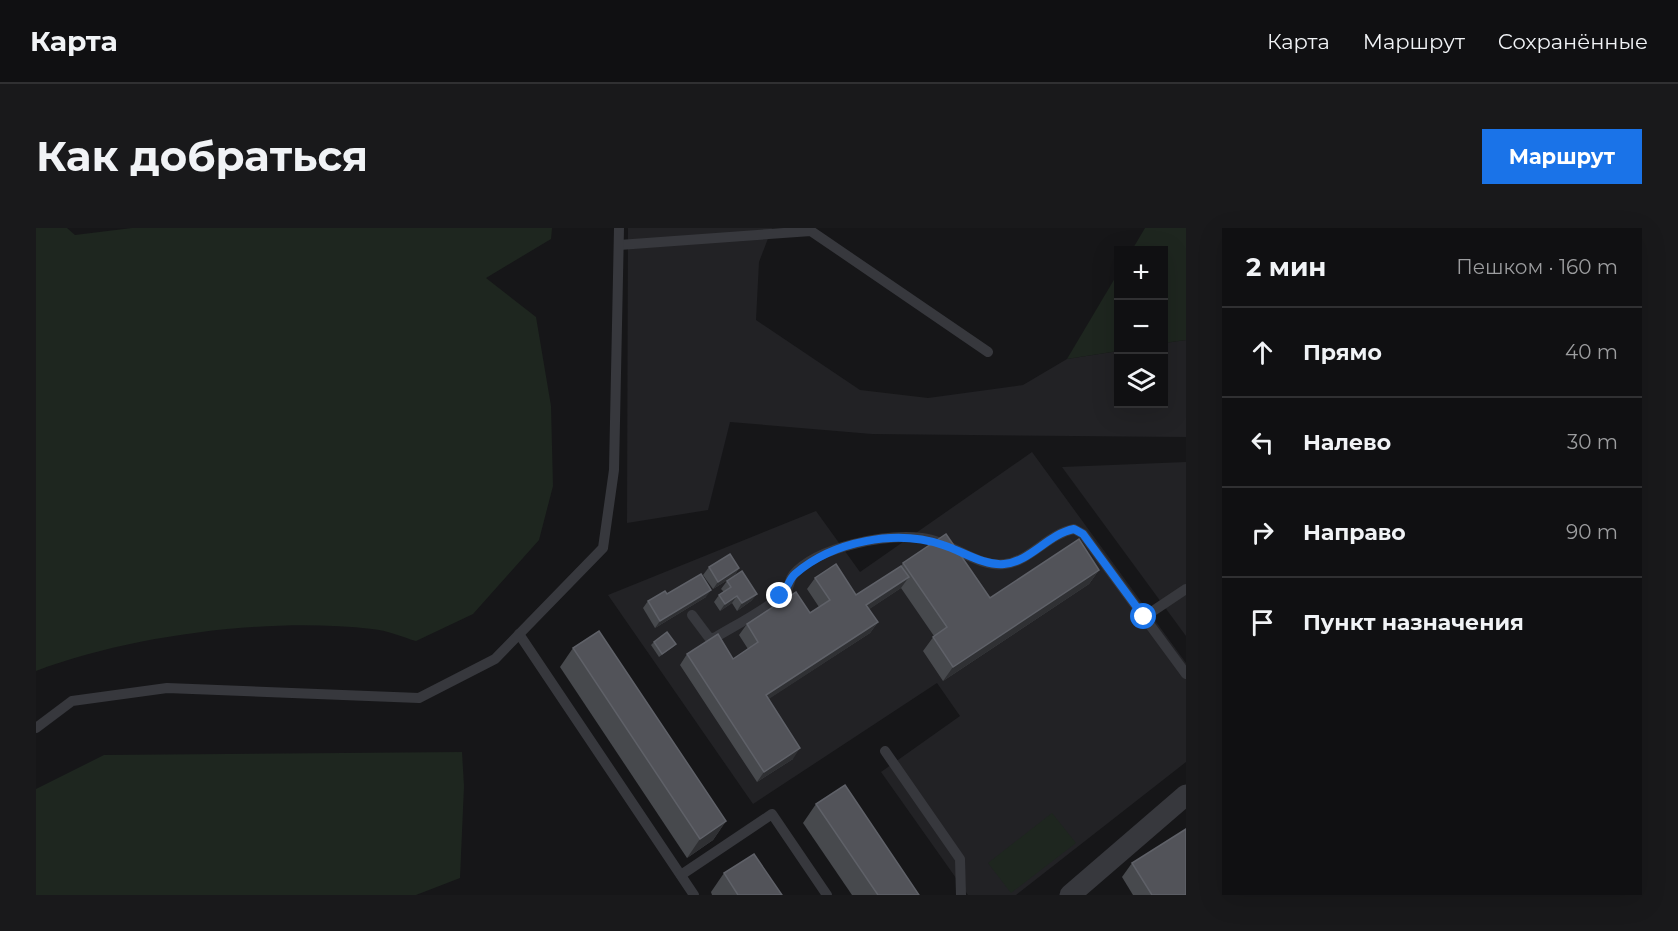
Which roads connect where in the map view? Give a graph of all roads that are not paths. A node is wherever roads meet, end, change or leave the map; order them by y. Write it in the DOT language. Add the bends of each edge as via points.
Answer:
graph roads {
  1 [pos="619,228"];
  2 [pos="812,230"];
  3 [pos="772,231"];
  4 [pos="619,245"];
  5 [pos="988,352"];
  6 [pos="1186,589"];
  7 [pos="692,615"];
  8 [pos="1144,617"];
  9 [pos="519,634"];
  10 [pos="1186,674"];
  11 [pos="36,728"];
  12 [pos="885,751"];
  13 [pos="1186,795"];
  14 [pos="681,875"];
  15 [pos="694,895"];
  16 [pos="827,895"];
  17 [pos="961,895"];
  18 [pos="1070,895"];
  1 -- 4 [label="lane"];
  2 -- 3 [label="lane"];
  2 -- 5 [label="lane"];
  3 -- 4 [label="lane"];
  4 -- 9 [label="lane" via="614,471 603,548"];
  6 -- 8 [label="lane"];
  7 -- 8 [label="lane" via="706,636 716,637 785,592 797,572 830,551 855,544 903,537 926,539 990,563 1005,564 1062,531 1074,529 1083,534"];
  8 -- 10 [label="lane"];
  9 -- 11 [label="lane" via="495,659 419,698 167,688 72,700"];
  9 -- 14 [label="lane"];
  12 -- 17 [label="lane" via="960,859"];
  13 -- 18 [label="street"];
  14 -- 15 [label="lane"];
  14 -- 16 [label="lane" via="772,814"];
}
